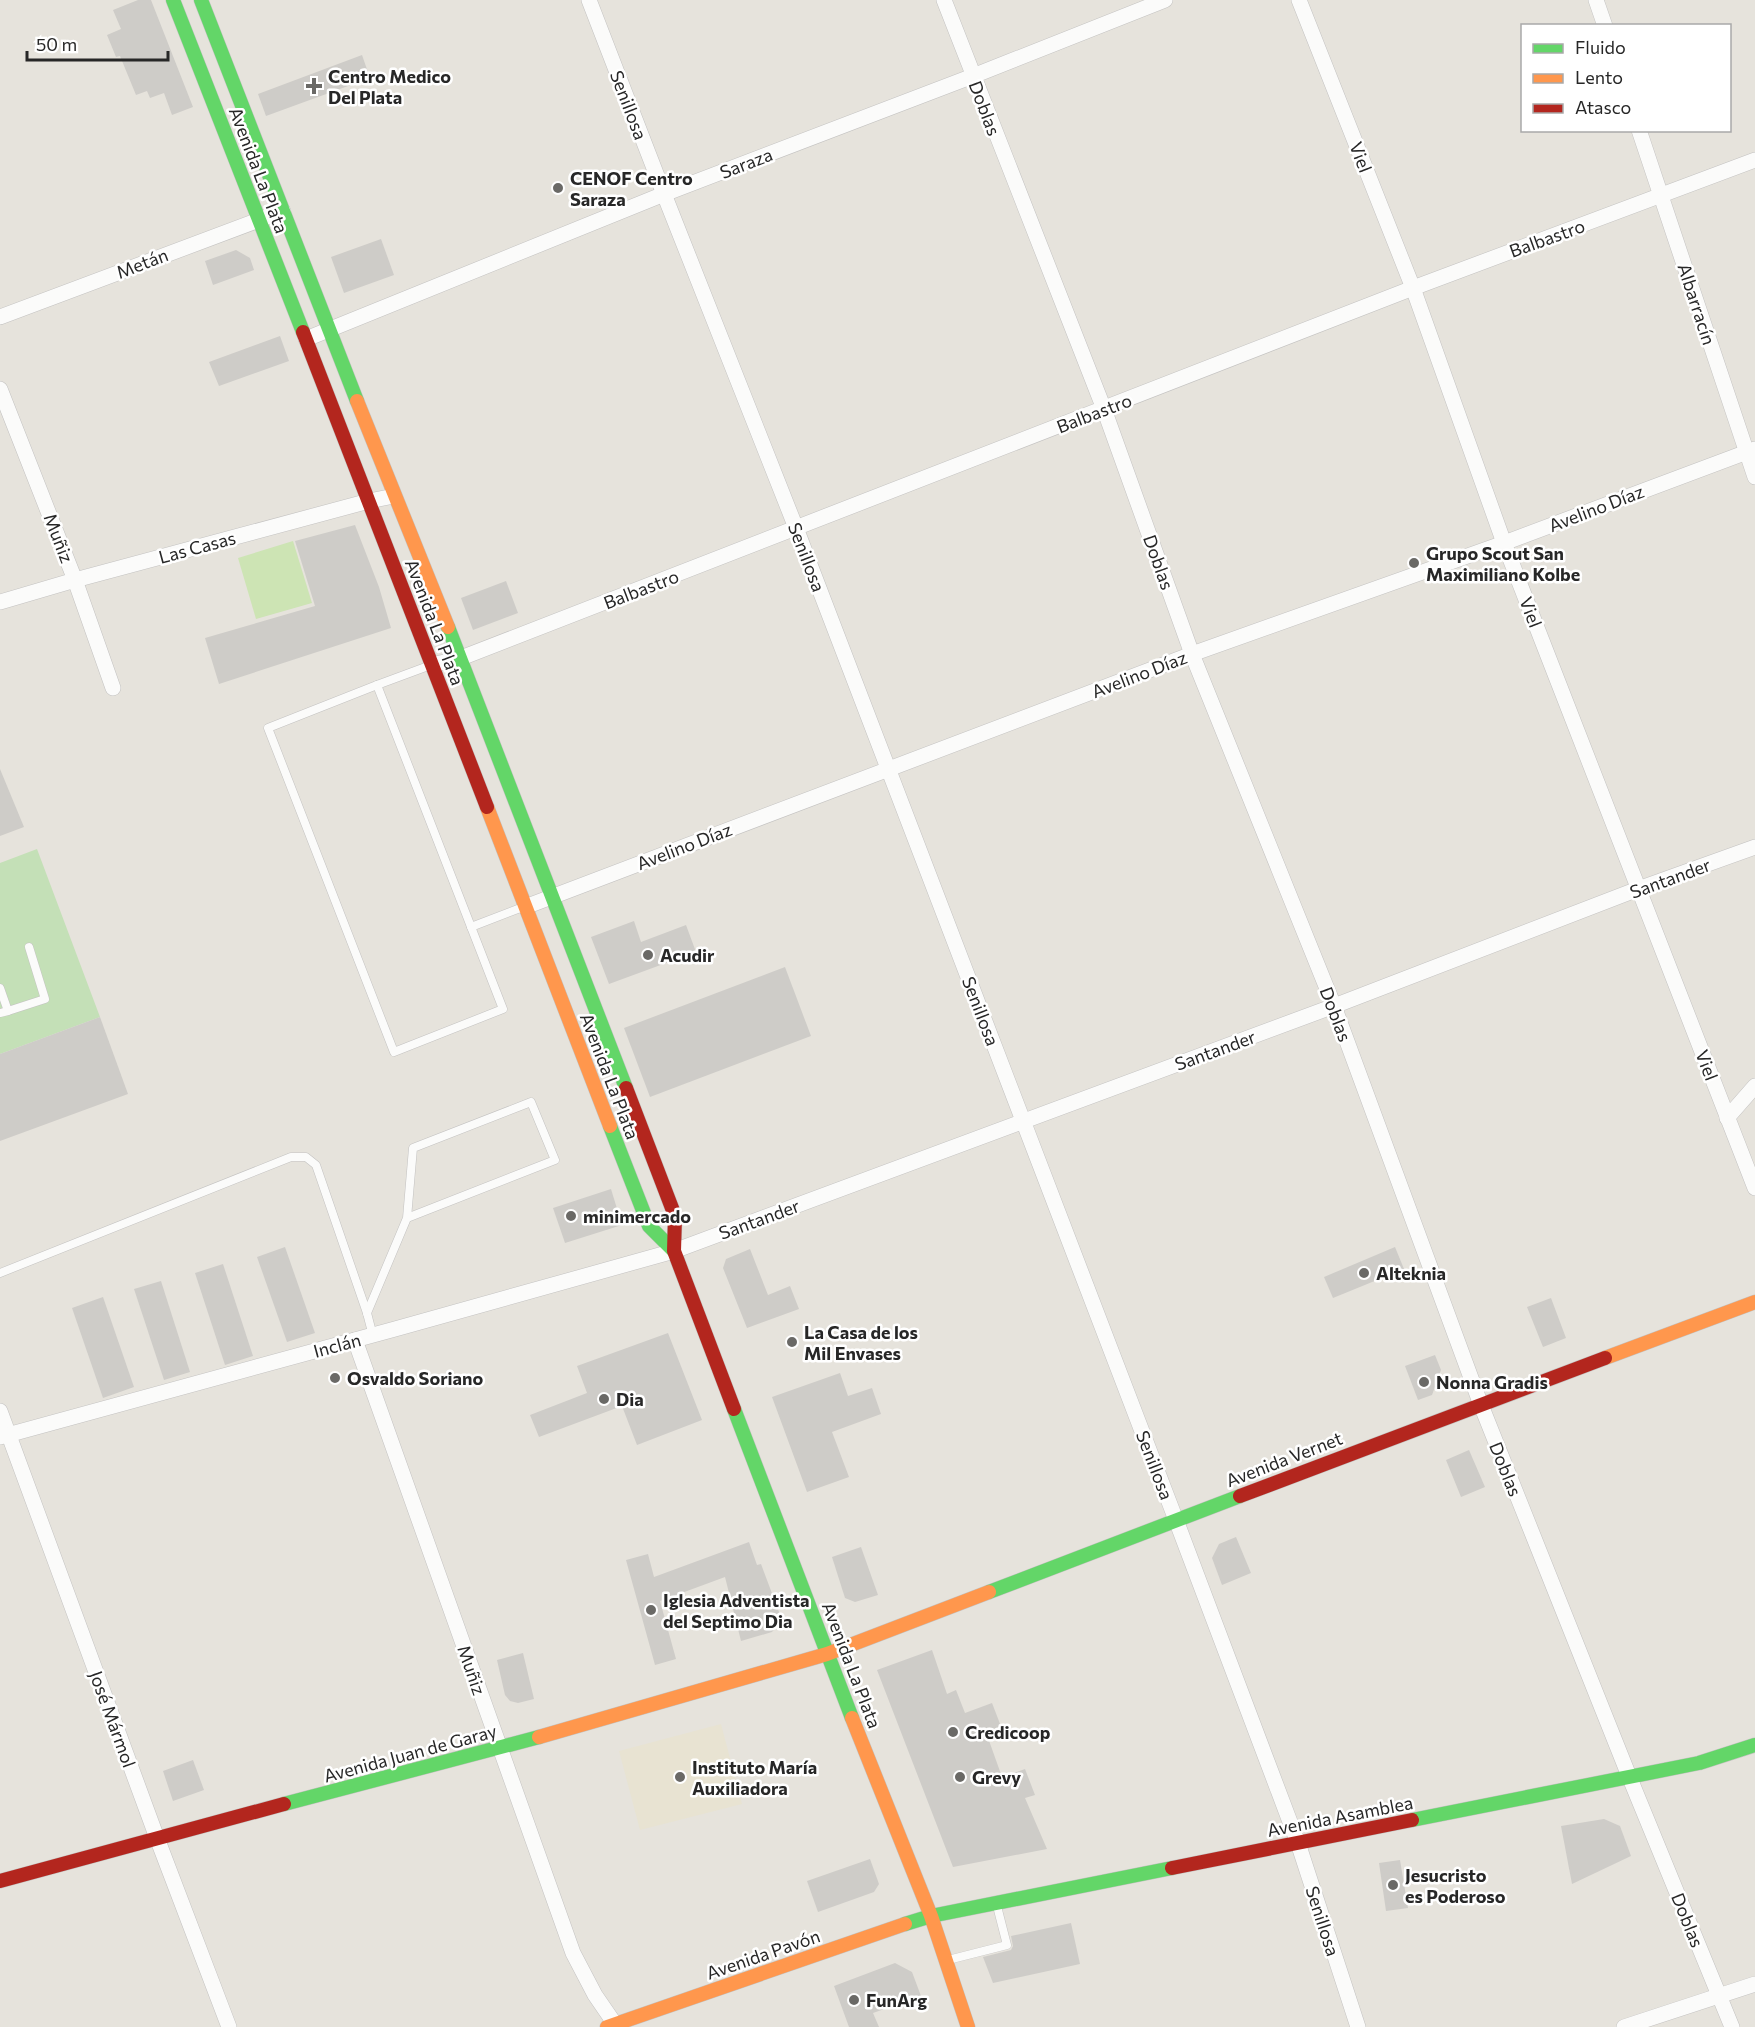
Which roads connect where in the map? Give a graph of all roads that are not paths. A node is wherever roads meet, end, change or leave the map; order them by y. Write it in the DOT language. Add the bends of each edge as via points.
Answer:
graph roads {
  1 [pos="173,0"];
  2 [pos="201,0"];
  3 [pos="589,0"];
  4 [pos="944,0"];
  5 [pos="1165,0"];
  6 [pos="1299,0"];
  7 [pos="1596,0"];
  8 [pos="1604,24"];
  9 [pos="973,76"];
  10 [pos="1640,132"];
  11 [pos="1755,160"];
  12 [pos="664,194"];
  13 [pos="1661,195"];
  14 [pos="283,211"];
  15 [pos="259,219"];
  16 [pos="1413,288"];
  17 [pos="0,317"];
  18 [pos="329,330"];
  19 [pos="306,339"];
  20 [pos="0,389"];
  21 [pos="1104,409"];
  22 [pos="1751,450"];
  23 [pos="1755,477"];
  24 [pos="394,496"];
  25 [pos="369,501"];
  26 [pos="796,528"];
  27 [pos="1504,543"];
  28 [pos="75,580"];
  29 [pos="0,602"];
  30 [pos="1192,654"];
  31 [pos="461,658"];
  32 [pos="432,665"];
  33 [pos="377,685"];
  34 [pos="113,688"];
  35 [pos="888,768"];
  36 [pos="1755,847"];
  37 [pos="1638,889"];
  38 [pos="552,896"];
  39 [pos="525,907"];
  40 [pos="471,927"];
  41 [pos="29,947"];
  42 [pos="0,988"];
  43 [pos="1334,1006"];
  44 [pos="4,1012"];
  45 [pos="1755,1086"];
  46 [pos="1727,1118"];
  47 [pos="1023,1121"];
  48 [pos="1755,1188"];
  49 [pos="406,1218"];
  50 [pos="674,1251"];
  51 [pos="0,1273"];
  52 [pos="1755,1302"];
  53 [pos="367,1314"];
  54 [pos="372,1336"];
  55 [pos="355,1340"];
  56 [pos="1481,1405"];
  57 [pos="0,1411"];
  58 [pos="4,1435"];
  59 [pos="1176,1520"];
  60 [pos="827,1654"];
  61 [pos="1755,1745"];
  62 [pos="499,1748"];
  63 [pos="1629,1776"];
  64 [pos="157,1838"];
  65 [pos="1298,1843"];
  66 [pos="0,1881"];
  67 [pos="997,1903"];
  68 [pos="931,1916"];
  69 [pos="946,1960"];
  70 [pos="1755,1984"];
  71 [pos="1719,1996"];
  72 [pos="613,2026"];
  73 [pos="229,2027"];
  74 [pos="968,2027"];
  75 [pos="1358,2027"];
  76 [pos="1624,2027"];
  77 [pos="1732,2027"];
  1 -- 15 [label="main road, Avenida La Plata"];
  2 -- 14 [label="main road, Avenida La Plata"];
  3 -- 12 [label="street, Senillosa"];
  4 -- 9 [label="street, Doblas"];
  5 -- 9 [label="street, Saraza"];
  6 -- 16 [label="street, Viel"];
  7 -- 8 [label="street"];
  9 -- 12 [label="street, Saraza"];
  9 -- 21 [label="street, Doblas"];
  10 -- 13 [label="street, Albarracín"];
  11 -- 13 [label="street, Balbastro"];
  12 -- 18 [label="street, Saraza"];
  12 -- 26 [label="street, Senillosa"];
  13 -- 16 [label="street, Balbastro"];
  13 -- 22 [label="street, Albarracín"];
  14 -- 15 [label="street, Metán"];
  14 -- 18 [label="main road, Avenida La Plata"];
  15 -- 17 [label="street, Metán"];
  15 -- 19 [label="main road, Avenida La Plata"];
  16 -- 21 [label="street, Balbastro"];
  16 -- 27 [label="street, Viel"];
  18 -- 19 [label="street, Saraza"];
  18 -- 24 [label="main road, Avenida La Plata"];
  19 -- 25 [label="main road, Avenida La Plata"];
  20 -- 28 [label="street, Muñiz"];
  21 -- 26 [label="street, Balbastro"];
  21 -- 30 [label="street, Doblas"];
  22 -- 23 [label="street, Albarracín"];
  22 -- 27 [label="street, Avelino Díaz"];
  24 -- 25 [label="street, Las Casas"];
  24 -- 31 [label="main road, Avenida La Plata"];
  25 -- 28 [label="street, Las Casas"];
  25 -- 32 [label="main road, Avenida La Plata"];
  26 -- 31 [label="street, Balbastro"];
  26 -- 35 [label="street, Senillosa"];
  27 -- 30 [label="street, Avelino Díaz"];
  27 -- 37 [label="street, Viel"];
  28 -- 29 [label="street, Las Casas"];
  28 -- 34 [label="street, Muñiz"];
  30 -- 35 [label="street, Avelino Díaz"];
  30 -- 43 [label="street, Doblas"];
  31 -- 32 [label="street, Balbastro"];
  31 -- 38 [label="main road, Avenida La Plata"];
  32 -- 33 [label="lane"];
  32 -- 39 [label="main road, Avenida La Plata"];
  33 -- 40 [label="lane"];
  33 -- 40 [label="lane" via="268,728 394,1052 503,1009"];
  35 -- 38 [label="street, Avelino Díaz"];
  35 -- 47 [label="street, Senillosa"];
  36 -- 37 [label="street, Santander"];
  37 -- 43 [label="street, Santander"];
  37 -- 46 [label="street, Viel"];
  38 -- 39 [label="street, Avelino Díaz"];
  38 -- 50 [label="main road, Avenida La Plata" via="675,1216"];
  39 -- 40 [label="lane"];
  39 -- 50 [label="main road, Avenida La Plata" via="649,1226"];
  41 -- 44 [label="lane" via="45,999"];
  42 -- 44 [label="lane"];
  43 -- 47 [label="street, Santander"];
  43 -- 56 [label="street, Doblas"];
  45 -- 46 [label="street"];
  46 -- 48 [label="street, Viel"];
  47 -- 50 [label="street, Santander"];
  47 -- 59 [label="street, Senillosa"];
  49 -- 49 [label="lane" via="413,1148 531,1102 555,1160"];
  49 -- 53 [label="lane"];
  50 -- 54 [label="street, Inclán"];
  50 -- 60 [label="main road, Avenida La Plata"];
  51 -- 53 [label="lane" via="291,1157 306,1157 316,1165"];
  52 -- 56 [label="main road, Avenida Vernet"];
  53 -- 54 [label="lane"];
  54 -- 55 [label="street, Inclán"];
  55 -- 58 [label="street, Inclán"];
  55 -- 62 [label="street, Muñiz"];
  56 -- 59 [label="main road, Avenida Vernet"];
  56 -- 63 [label="street, Doblas"];
  57 -- 58 [label="street, José Mármol"];
  58 -- 64 [label="street, José Mármol"];
  59 -- 60 [label="main road, Avenida Vernet"];
  59 -- 65 [label="street, Senillosa"];
  60 -- 62 [label="main road, Avenida Juan de Garay"];
  60 -- 68 [label="main road, Avenida La Plata"];
  61 -- 63 [label="main road, Avenida Asamblea" via="1698,1763"];
  62 -- 64 [label="main road, Avenida Juan de Garay"];
  62 -- 72 [label="street, Muñiz" via="573,1953"];
  63 -- 65 [label="main road, Avenida Asamblea"];
  63 -- 71 [label="street, Doblas"];
  64 -- 66 [label="main road, Avenida Juan de Garay"];
  64 -- 73 [label="street, José Mármol"];
  65 -- 67 [label="main road, Avenida Asamblea"];
  65 -- 75 [label="street, Senillosa"];
  67 -- 68 [label="main road, Avenida Asamblea"];
  67 -- 69 [label="lane" via="1007,1946"];
  68 -- 69 [label="main road, Avenida La Plata"];
  68 -- 72 [label="main road, Avenida Pavón"];
  69 -- 74 [label="main road, Avenida La Plata"];
  70 -- 71 [label="street"];
  71 -- 76 [label="street"];
  71 -- 77 [label="street, Doblas"];
}
